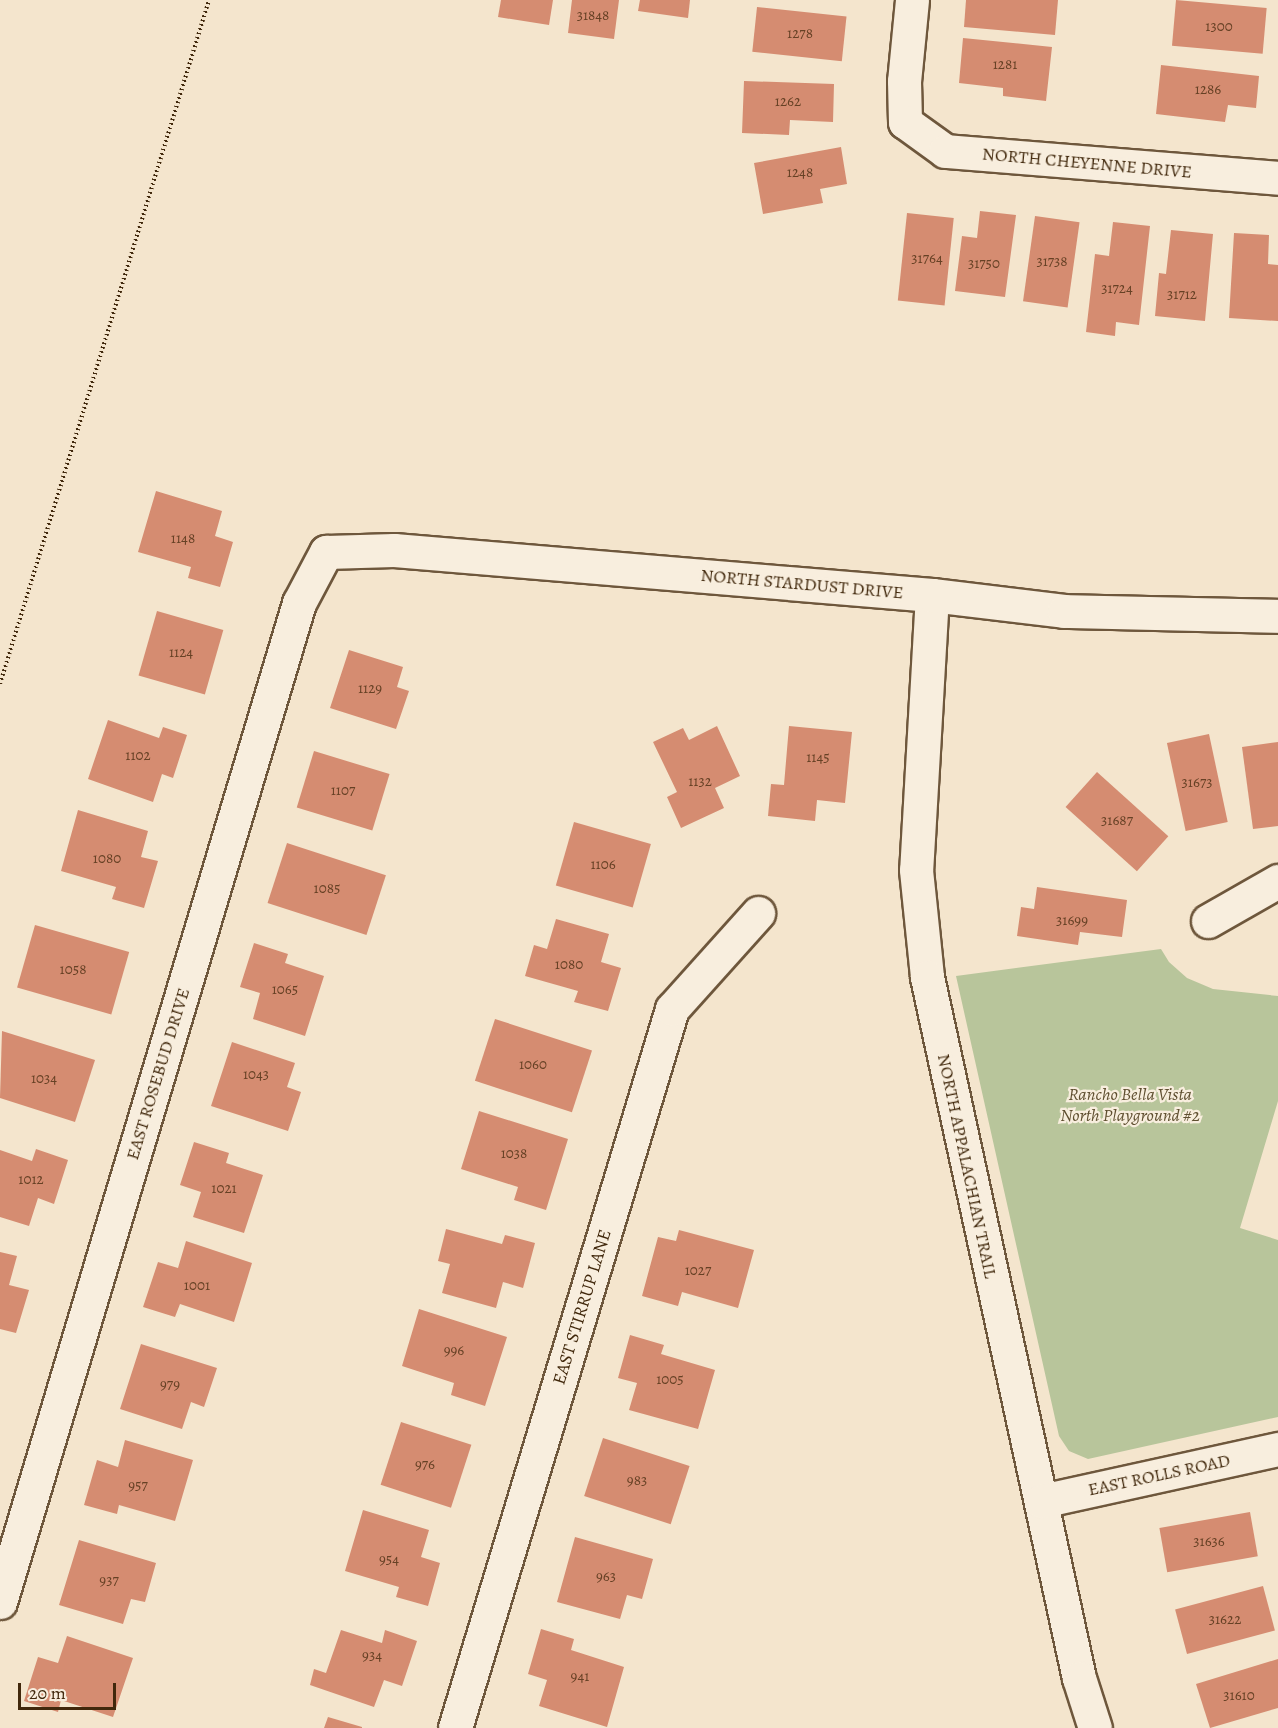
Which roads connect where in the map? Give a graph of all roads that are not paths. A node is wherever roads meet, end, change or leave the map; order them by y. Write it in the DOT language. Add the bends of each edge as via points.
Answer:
graph roads {
  1 [pos="912,0"];
  2 [pos="1278,178"];
  3 [pos="326,552"];
  4 [pos="932,595"];
  5 [pos="1278,616"];
  6 [pos="1278,881"];
  7 [pos="758,913"];
  8 [pos="1208,921"];
  9 [pos="1278,1449"];
  10 [pos="1041,1501"];
  11 [pos="0,1602"];
  12 [pos="455,1728"];
  13 [pos="1095,1728"];
  1 -- 2 [label="street, NORTH CHEYENNE DRIVE" via="904,81 905,122 945,151"];
  3 -- 4 [label="street, NORTH STARDUST DRIVE" via="394,550"];
  3 -- 11 [label="street, EAST ROSEBUD DRIVE" via="299,603"];
  4 -- 5 [label="street, NORTH STARDUST DRIVE" via="1064,611"];
  4 -- 10 [label="street, NORTH APPALACHIAN TRAIL" via="916,870 927,977"];
  6 -- 8 [label="street"];
  7 -- 12 [label="street, EAST STIRRUP LANE" via="672,1010"];
  9 -- 10 [label="street, EAST ROLLS ROAD"];
  10 -- 13 [label="street, NORTH APPALACHIAN TRAIL" via="1079,1678"];
}
